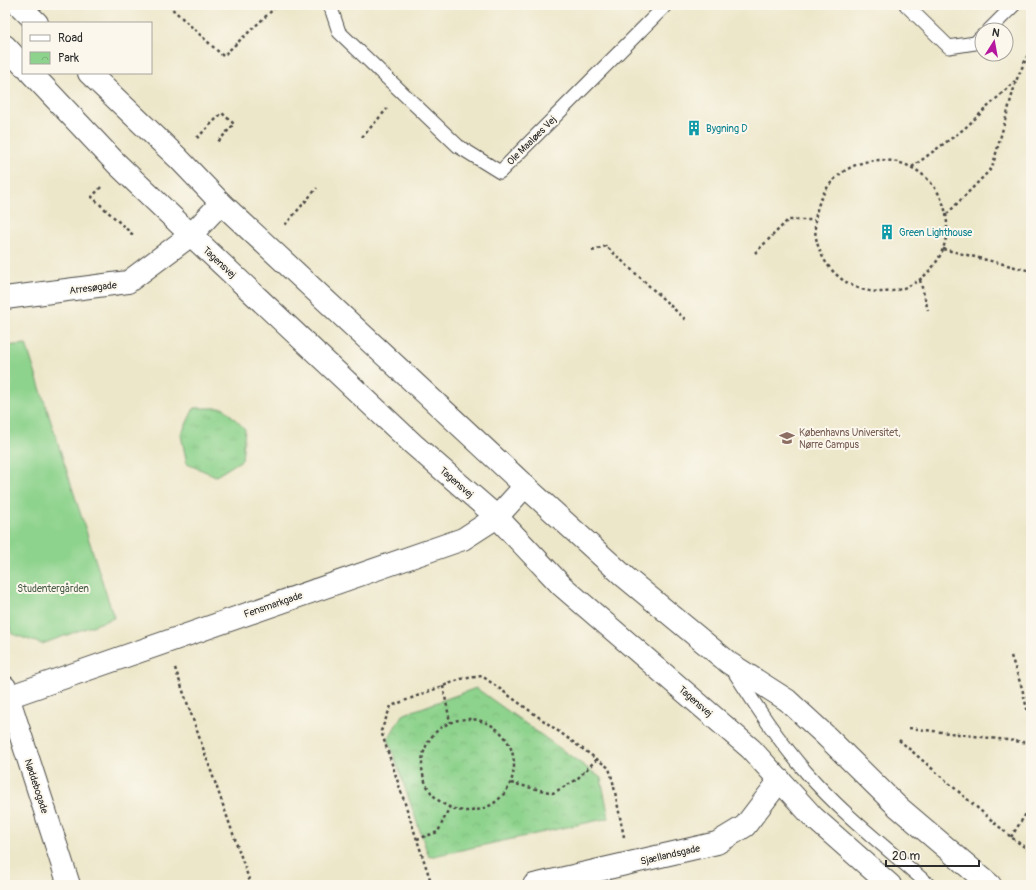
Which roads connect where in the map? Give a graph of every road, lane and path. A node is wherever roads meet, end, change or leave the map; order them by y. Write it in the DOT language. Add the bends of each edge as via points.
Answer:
graph roads {
  1 [pos="19,5"];
  2 [pos="101,5"];
  3 [pos="107,5"];
  4 [pos="168,5"];
  5 [pos="278,5"];
  6 [pos="330,5"];
  7 [pos="666,5"];
  8 [pos="906,5"];
  9 [pos="1014,5"];
  10 [pos="36,22"];
  11 [pos="997,22"];
  12 [pos="974,43"];
  13 [pos="5,46"];
  14 [pos="1031,48"];
  15 [pos="22,64"];
  16 [pos="32,74"];
  17 [pos="90,74"];
  18 [pos="1016,81"];
  19 [pos="401,92"];
  20 [pos="362,137"];
  21 [pos="196,139"];
  22 [pos="218,143"];
  23 [pos="912,166"];
  24 [pos="318,188"];
  25 [pos="92,197"];
  26 [pos="221,203"];
  27 [pos="947,214"];
  28 [pos="814,220"];
  29 [pos="133,235"];
  30 [pos="191,235"];
  31 [pos="267,246"];
  32 [pos="943,249"];
  33 [pos="592,251"];
  34 [pos="755,254"];
  35 [pos="1031,271"];
  36 [pos="920,280"];
  37 [pos="5,298"];
  38 [pos="928,310"];
  39 [pos="687,321"];
  40 [pos="525,486"];
  41 [pos="497,517"];
  42 [pos="165,641"];
  43 [pos="1011,656"];
  44 [pos="729,663"];
  45 [pos="443,686"];
  46 [pos="6,693"];
  47 [pos="450,722"];
  48 [pos="1031,726"];
  49 [pos="908,728"];
  50 [pos="899,740"];
  51 [pos="1031,743"];
  52 [pos="597,759"];
  53 [pos="780,780"];
  54 [pos="511,783"];
  55 [pos="1031,806"];
  56 [pos="449,808"];
  57 [pos="1011,837"];
  58 [pos="417,839"];
  59 [pos="1031,852"];
  60 [pos="629,863"];
  61 [pos="69,885"];
  62 [pos="251,885"];
  63 [pos="432,885"];
  64 [pos="534,885"];
  65 [pos="890,885"];
  66 [pos="929,885"];
  67 [pos="990,885"];
  1 -- 10 [label="street"];
  2 -- 3 [label="path"];
  4 -- 5 [label="path" via="223,56"];
  6 -- 19 [label="lane, Ole Maaløes Vej" via="339,32"];
  7 -- 19 [label="lane, Ole Maaløes Vej" via="500,172 458,146"];
  8 -- 12 [label="lane" via="949,47"];
  9 -- 11 [label="lane"];
  13 -- 15 [label="street"];
  14 -- 18 [label="path"];
  16 -- 30 [label="street, Tagensvej" via="116,163"];
  17 -- 26 [label="street"];
  18 -- 23 [label="path" via="964,128"];
  18 -- 27 [label="path" via="992,168"];
  19 -- 20 [label="path"];
  21 -- 22 [label="path" via="222,113 234,124"];
  23 -- 27 [label="path" via="928,179 940,195"];
  23 -- 28 [label="path" via="893,160 874,159 840,173 824,191 818,202"];
  24 -- 31 [label="path"];
  25 -- 29 [label="path"];
  26 -- 30 [label="street, Arresøgade"];
  26 -- 31 [label="street"];
  27 -- 32 [label="path" via="947,232"];
  28 -- 34 [label="path" via="788,220"];
  28 -- 36 [label="path" via="816,242 825,262 839,278 858,288 879,292 901,289"];
  30 -- 37 [label="street, Arresøgade" via="128,282"];
  30 -- 41 [label="street, Tagensvej" via="414,444"];
  31 -- 40 [label="street"];
  32 -- 35 [label="path"];
  32 -- 36 [label="path" via="934,266"];
  33 -- 39 [label="path" via="606,246"];
  36 -- 38 [label="path"];
  40 -- 41 [label="street, Fensmarkgade"];
  40 -- 44 [label="street" via="625,577"];
  41 -- 42 [label="street, Fensmarkgade" via="463,539"];
  41 -- 53 [label="street, Tagensvej" via="562,586 746,745"];
  42 -- 46 [label="street, Fensmarkgade"];
  42 -- 62 [label="path"];
  43 -- 48 [label="path"];
  44 -- 66 [label="lane" via="763,717 806,772 831,799"];
  44 -- 67 [label="street" via="787,700 897,806"];
  45 -- 47 [label="path"];
  45 -- 52 [label="path" via="461,679 482,676"];
  45 -- 58 [label="path" via="391,706 381,731"];
  46 -- 61 [label="street, Nøddebogade"];
  47 -- 54 [label="path" via="466,719 481,721 495,728 506,738 513,752 514,768"];
  47 -- 56 [label="path" via="437,730 427,742 421,772 426,787 436,800"];
  49 -- 51 [label="path"];
  50 -- 57 [label="path"];
  52 -- 54 [label="path" via="576,780 553,793"];
  52 -- 60 [label="path" via="609,768"];
  53 -- 60 [label="street, Sjællandsgade" via="745,826 717,843"];
  53 -- 65 [label="street, Tagensvej" via="813,818"];
  54 -- 56 [label="path" via="503,796 492,805 478,811 463,812"];
  55 -- 57 [label="path"];
  56 -- 58 [label="path" via="438,832"];
  57 -- 59 [label="path"];
  58 -- 63 [label="path"];
  60 -- 64 [label="street, Sjællandsgade"];
}
